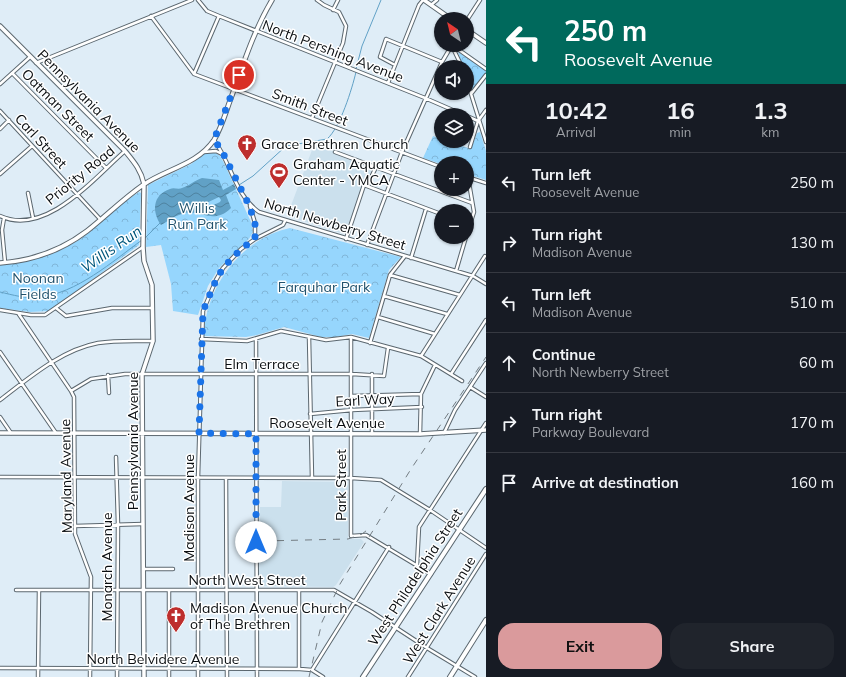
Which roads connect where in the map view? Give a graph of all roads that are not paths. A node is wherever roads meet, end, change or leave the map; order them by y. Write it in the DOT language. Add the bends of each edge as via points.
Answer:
graph roads {
  1 [pos="192,0"];
  2 [pos="198,0"];
  3 [pos="272,0"];
  4 [pos="317,0"];
  5 [pos="338,0"];
  6 [pos="423,0"];
  7 [pos="437,0"];
  8 [pos="478,1"];
  9 [pos="431,6"];
  10 [pos="334,10"];
  11 [pos="440,12"];
  12 [pos="472,12"];
  13 [pos="151,16"];
  14 [pos="219,16"];
  15 [pos="0,26"];
  16 [pos="256,32"];
  17 [pos="474,35"];
  18 [pos="486,43"];
  19 [pos="403,46"];
  20 [pos="462,52"];
  21 [pos="30,57"];
  22 [pos="437,60"];
  23 [pos="36,63"];
  24 [pos="334,63"];
  25 [pos="396,64"];
  26 [pos="486,69"];
  27 [pos="12,73"];
  28 [pos="194,74"];
  29 [pos="486,75"];
  30 [pos="434,79"];
  31 [pos="0,84"];
  32 [pos="388,84"];
  33 [pos="234,88"];
  34 [pos="474,90"];
  35 [pos="425,98"];
  36 [pos="473,100"];
  37 [pos="448,108"];
  38 [pos="486,110"];
  39 [pos="0,111"];
  40 [pos="312,118"];
  41 [pos="474,119"];
  42 [pos="9,120"];
  43 [pos="478,121"];
  44 [pos="0,129"];
  45 [pos="474,134"];
  46 [pos="214,140"];
  47 [pos="486,142"];
  48 [pos="32,146"];
  49 [pos="125,152"];
  50 [pos="203,152"];
  51 [pos="336,152"];
  52 [pos="402,152"];
  53 [pos="224,155"];
  54 [pos="434,164"];
  55 [pos="376,167"];
  56 [pos="106,168"];
  57 [pos="394,173"];
  58 [pos="0,174"];
  59 [pos="474,179"];
  60 [pos="486,183"];
  61 [pos="144,184"];
  62 [pos="367,186"];
  63 [pos="28,193"];
  64 [pos="386,193"];
  65 [pos="77,194"];
  66 [pos="471,196"];
  67 [pos="472,203"];
  68 [pos="249,205"];
  69 [pos="426,209"];
  70 [pos="434,212"];
  71 [pos="0,216"];
  72 [pos="4,218"];
  73 [pos="34,218"];
  74 [pos="100,219"];
  75 [pos="285,221"];
  76 [pos="255,239"];
  77 [pos="346,239"];
  78 [pos="464,244"];
  79 [pos="143,245"];
  80 [pos="367,245"];
  81 [pos="405,256"];
  82 [pos="486,256"];
  83 [pos="411,258"];
  84 [pos="0,263"];
  85 [pos="5,263"];
  86 [pos="456,271"];
  87 [pos="390,275"];
  88 [pos="473,276"];
  89 [pos="486,284"];
  90 [pos="460,295"];
  91 [pos="384,296"];
  92 [pos="56,308"];
  93 [pos="153,308"];
  94 [pos="0,310"];
  95 [pos="18,313"];
  96 [pos="447,314"];
  97 [pos="378,317"];
  98 [pos="486,320"];
  99 [pos="435,334"];
  100 [pos="309,337"];
  101 [pos="352,337"];
  102 [pos="201,339"];
  103 [pos="256,339"];
  104 [pos="153,341"];
  105 [pos="370,343"];
  106 [pos="388,348"];
  107 [pos="0,352"];
  108 [pos="421,356"];
  109 [pos="52,363"];
  110 [pos="486,363"];
  111 [pos="436,365"];
  112 [pos="142,374"];
  113 [pos="200,374"];
  114 [pos="256,374"];
  115 [pos="310,374"];
  116 [pos="352,374"];
  117 [pos="372,374"];
  118 [pos="451,374"];
  119 [pos="108,375"];
  120 [pos="462,382"];
  121 [pos="22,383"];
  122 [pos="470,387"];
  123 [pos="71,391"];
  124 [pos="108,393"];
  125 [pos="421,394"];
  126 [pos="372,395"];
  127 [pos="352,396"];
  128 [pos="486,397"];
  129 [pos="0,400"];
  130 [pos="422,407"];
  131 [pos="372,409"];
  132 [pos="352,410"];
  133 [pos="310,414"];
  134 [pos="0,417"];
  135 [pos="486,423"];
  136 [pos="486,430"];
  137 [pos="481,431"];
  138 [pos="74,432"];
  139 [pos="0,433"];
  140 [pos="11,433"];
  141 [pos="56,433"];
  142 [pos="142,433"];
  143 [pos="199,433"];
  144 [pos="311,433"];
  145 [pos="444,433"];
  146 [pos="256,434"];
  147 [pos="351,434"];
  148 [pos="372,434"];
  149 [pos="420,434"];
  150 [pos="116,457"];
  151 [pos="0,477"];
  152 [pos="144,477"];
  153 [pos="75,478"];
  154 [pos="117,478"];
  155 [pos="198,478"];
  156 [pos="226,478"];
  157 [pos="256,478"];
  158 [pos="312,478"];
  159 [pos="351,478"];
  160 [pos="486,489"];
  161 [pos="430,510"];
  162 [pos="118,524"];
  163 [pos="143,524"];
  164 [pos="75,526"];
  165 [pos="460,531"];
  166 [pos="389,547"];
  167 [pos="486,548"];
  168 [pos="486,554"];
  169 [pos="416,565"];
  170 [pos="144,569"];
  171 [pos="172,569"];
  172 [pos="431,574"];
  173 [pos="90,589"];
  174 [pos="16,590"];
  175 [pos="39,590"];
  176 [pos="117,590"];
  177 [pos="144,590"];
  178 [pos="169,590"];
  179 [pos="199,590"];
  180 [pos="226,590"];
  181 [pos="256,590"];
  182 [pos="299,591"];
  183 [pos="354,601"];
  184 [pos="486,620"];
  185 [pos="395,628"];
  186 [pos="427,648"];
  187 [pos="457,666"];
  188 [pos="0,668"];
  189 [pos="90,668"];
  190 [pos="117,668"];
  191 [pos="144,668"];
  192 [pos="169,668"];
  193 [pos="198,668"];
  194 [pos="227,668"];
  195 [pos="38,669"];
  196 [pos="299,669"];
  197 [pos="257,670"];
  198 [pos="312,670"];
  199 [pos="38,677"];
  200 [pos="90,677"];
  201 [pos="117,677"];
  202 [pos="144,677"];
  203 [pos="169,677"];
  204 [pos="198,677"];
  205 [pos="227,677"];
  206 [pos="257,677"];
  207 [pos="323,677"];
  208 [pos="363,677"];
  209 [pos="408,677"];
  210 [pos="450,677"];
  211 [pos="475,677"];
  1 -- 13 [label="street"];
  2 -- 14 [label="street, North Pershing Avenue" via="207,11"];
  3 -- 16 [label="street"];
  4 -- 10 [label="street"];
  5 -- 10 [label="street"];
  6 -- 9 [label="street"];
  6 -- 19 [label="street"];
  7 -- 9 [label="street"];
  8 -- 12 [label="street"];
  9 -- 11 [label="street"];
  10 -- 24 [label="street" via="339,12 346,26 343,43"];
  13 -- 23 [label="street"];
  13 -- 28 [label="street"];
  14 -- 16 [label="street, North Pershing Avenue"];
  14 -- 28 [label="street"];
  15 -- 21 [label="street, Pennsylvania Avenue"];
  16 -- 24 [label="street, North Pershing Avenue"];
  16 -- 33 [label="street"];
  17 -- 18 [label="street"];
  19 -- 22 [label="street"];
  19 -- 25 [label="street"];
  19 -- 25 [label="street" via="386,39 379,55 382,59"];
  20 -- 26 [label="street"];
  21 -- 23 [label="street, Pennsylvania Avenue"];
  21 -- 27 [label="street"];
  23 -- 49 [label="street, Pennsylvania Avenue"];
  24 -- 32 [label="street, North Pershing Avenue"];
  24 -- 40 [label="street"];
  25 -- 32 [label="street"];
  27 -- 31 [label="street"];
  27 -- 56 [label="street, Oatman Street"];
  28 -- 33 [label="street, Smith Street"];
  29 -- 34 [label="street"];
  30 -- 35 [label="street"];
  32 -- 35 [label="street, North Pershing Avenue"];
  33 -- 40 [label="street, Smith Street"];
  33 -- 46 [label="street"];
  35 -- 37 [label="street, North Pershing Avenue"];
  35 -- 52 [label="street"];
  36 -- 43 [label="street"];
  38 -- 43 [label="street"];
  39 -- 42 [label="street, Carl Street"];
  40 -- 52 [label="street, Smith Street"];
  41 -- 43 [label="street"];
  42 -- 44 [label="street"];
  42 -- 48 [label="street, Carl Street"];
  43 -- 45 [label="street"];
  43 -- 47 [label="street"];
  46 -- 50 [label="street"];
  46 -- 53 [label="street, North Newberry Street"];
  48 -- 58 [label="street"];
  48 -- 65 [label="street, Carl Street"];
  49 -- 56 [label="street, Priority Road"];
  49 -- 61 [label="street, Pennsylvania Avenue" via="139,168"];
  50 -- 53 [label="street" via="216,151"];
  50 -- 61 [label="street" via="190,162"];
  51 -- 55 [label="street"];
  52 -- 54 [label="street, Smith Street"];
  52 -- 57 [label="street"];
  53 -- 68 [label="street, North Newberry Street"];
  55 -- 57 [label="street"];
  55 -- 62 [label="street"];
  56 -- 65 [label="street, Priority Road"];
  57 -- 64 [label="street"];
  57 -- 67 [label="street"];
  59 -- 60 [label="street"];
  61 -- 74 [label="street"];
  61 -- 79 [label="street, Pennsylvania Avenue"];
  62 -- 64 [label="street"];
  62 -- 77 [label="street" via="364,185"];
  63 -- 73 [label="street"];
  64 -- 69 [label="street"];
  64 -- 80 [label="street"];
  65 -- 73 [label="street, Priority Road" via="58,209"];
  65 -- 74 [label="street, Carl Street"];
  66 -- 67 [label="street"];
  68 -- 75 [label="street, North Newberry Street" via="264,215"];
  68 -- 76 [label="street" via="255,223"];
  69 -- 70 [label="street"];
  69 -- 83 [label="street"];
  71 -- 72 [label="street, Priority Road"];
  72 -- 73 [label="street, Priority Road"];
  72 -- 85 [label="street" via="2,230"];
  74 -- 85 [label="street" via="82,235 60,247 32,258"];
  75 -- 76 [label="street, Madison Avenue" via="283,225"];
  75 -- 77 [label="street, North Newberry Street"];
  76 -- 102 [label="street, Madison Avenue" via="241,249 223,268 216,280 203,311"];
  77 -- 80 [label="street, North Newberry Street"];
  78 -- 86 [label="street"];
  79 -- 92 [label="street"];
  79 -- 93 [label="street, Pennsylvania Avenue" via="144,261 152,285"];
  80 -- 81 [label="street, North Newberry Street"];
  81 -- 83 [label="street, North Newberry Street"];
  81 -- 87 [label="street"];
  82 -- 88 [label="street"];
  83 -- 86 [label="street, North Newberry Street"];
  84 -- 85 [label="street"];
  86 -- 88 [label="street, North Newberry Street"];
  87 -- 90 [label="street"];
  87 -- 91 [label="street"];
  88 -- 89 [label="street, North Newberry Street"];
  88 -- 90 [label="street"];
  90 -- 96 [label="street"];
  91 -- 96 [label="street"];
  91 -- 97 [label="street"];
  92 -- 93 [label="street" via="66,316 112,308"];
  92 -- 95 [label="street" via="45,315"];
  93 -- 104 [label="street, Pennsylvania Avenue"];
  94 -- 95 [label="street"];
  95 -- 109 [label="street, Maryland Avenue"];
  96 -- 99 [label="street"];
  97 -- 99 [label="street"];
  97 -- 105 [label="street"];
  98 -- 118 [label="street"];
  99 -- 108 [label="street"];
  100 -- 101 [label="street" via="326,340"];
  100 -- 103 [label="street" via="281,330"];
  100 -- 115 [label="street"];
  101 -- 105 [label="street"];
  101 -- 116 [label="street, Park Street"];
  102 -- 103 [label="street"];
  102 -- 113 [label="street, Madison Avenue"];
  103 -- 114 [label="street"];
  104 -- 109 [label="street" via="97,343 69,353"];
  104 -- 112 [label="street, Pennsylvania Avenue"];
  105 -- 106 [label="street"];
  106 -- 108 [label="street"];
  106 -- 117 [label="street, Elm Terrace" via="384,376"];
  107 -- 121 [label="street"];
  108 -- 111 [label="street"];
  109 -- 121 [label="street"];
  109 -- 123 [label="street, Maryland Avenue"];
  110 -- 122 [label="street"];
  111 -- 118 [label="street"];
  111 -- 125 [label="street"];
  112 -- 113 [label="street, Elm Terrace"];
  112 -- 119 [label="street, Elm Terrace"];
  112 -- 142 [label="street, Pennsylvania Avenue"];
  113 -- 114 [label="street, Elm Terrace"];
  113 -- 143 [label="street, Madison Avenue"];
  114 -- 115 [label="street, Elm Terrace"];
  114 -- 146 [label="street"];
  115 -- 116 [label="street, Elm Terrace"];
  115 -- 133 [label="street"];
  116 -- 117 [label="street, Elm Terrace"];
  116 -- 127 [label="street, Park Street"];
  117 -- 126 [label="street"];
  118 -- 120 [label="street"];
  119 -- 123 [label="street, Elm Terrace" via="91,379"];
  119 -- 124 [label="street"];
  121 -- 129 [label="street"];
  121 -- 141 [label="street"];
  122 -- 128 [label="street"];
  122 -- 145 [label="street"];
  123 -- 138 [label="street, Maryland Avenue" via="75,403"];
  125 -- 126 [label="street"];
  125 -- 130 [label="street"];
  126 -- 127 [label="street"];
  126 -- 131 [label="street"];
  127 -- 132 [label="street, Park Street"];
  130 -- 131 [label="street, Earl Way"];
  130 -- 149 [label="street"];
  131 -- 132 [label="street, Earl Way"];
  131 -- 148 [label="street"];
  132 -- 133 [label="street, Earl Way"];
  132 -- 147 [label="street, Park Street"];
  133 -- 144 [label="street"];
  134 -- 140 [label="street"];
  135 -- 137 [label="street"];
  136 -- 137 [label="street, Roosevelt Avenue"];
  137 -- 145 [label="street, Roosevelt Avenue"];
  137 -- 161 [label="street"];
  138 -- 141 [label="street, Roosevelt Avenue"];
  138 -- 142 [label="street, Roosevelt Avenue"];
  138 -- 153 [label="street, Maryland Avenue"];
  139 -- 140 [label="street, Roosevelt Avenue"];
  140 -- 141 [label="street, Roosevelt Avenue"];
  142 -- 143 [label="street, Roosevelt Avenue"];
  142 -- 152 [label="street, Pennsylvania Avenue"];
  143 -- 146 [label="street, Roosevelt Avenue"];
  143 -- 155 [label="street, Madison Avenue"];
  144 -- 146 [label="street, Roosevelt Avenue"];
  144 -- 147 [label="street, Roosevelt Avenue"];
  144 -- 158 [label="street"];
  145 -- 149 [label="street, Roosevelt Avenue"];
  146 -- 157 [label="street"];
  147 -- 148 [label="street, Roosevelt Avenue"];
  147 -- 159 [label="street, Park Street"];
  148 -- 149 [label="street, Roosevelt Avenue"];
  150 -- 154 [label="street, Monarch Avenue"];
  151 -- 153 [label="street"];
  152 -- 154 [label="street"];
  152 -- 155 [label="street"];
  152 -- 163 [label="street, Pennsylvania Avenue"];
  153 -- 154 [label="street"];
  153 -- 164 [label="street, Maryland Avenue"];
  154 -- 162 [label="street, Monarch Avenue"];
  155 -- 156 [label="street"];
  155 -- 179 [label="street, Madison Avenue"];
  156 -- 157 [label="street"];
  156 -- 180 [label="street"];
  157 -- 158 [label="street"];
  157 -- 181 [label="street"];
  158 -- 159 [label="street"];
  159 -- 161 [label="street" via="381,480"];
  159 -- 166 [label="street, Park Street" via="351,536 366,535"];
  160 -- 165 [label="main road, West Philadelphia Street"];
  161 -- 165 [label="street"];
  161 -- 169 [label="street" via="419,527"];
  162 -- 163 [label="street"];
  162 -- 164 [label="street"];
  162 -- 176 [label="street, Monarch Avenue"];
  163 -- 170 [label="street, Pennsylvania Avenue"];
  164 -- 173 [label="street, Maryland Avenue" via="78,544 91,577"];
  165 -- 167 [label="street"];
  165 -- 172 [label="main road, West Philadelphia Street"];
  166 -- 169 [label="street"];
  166 -- 183 [label="street"];
  168 -- 186 [label="street, West Clark Avenue"];
  169 -- 172 [label="street"];
  170 -- 171 [label="street"];
  170 -- 177 [label="street, Pennsylvania Avenue"];
  172 -- 185 [label="main road, West Philadelphia Street"];
  173 -- 175 [label="street, North West Street"];
  173 -- 176 [label="street, North West Street"];
  173 -- 189 [label="street, Maryland Avenue"];
  174 -- 175 [label="street, North West Street"];
  175 -- 195 [label="street"];
  176 -- 177 [label="street, North West Street"];
  176 -- 190 [label="street, Monarch Avenue"];
  177 -- 178 [label="street, North West Street"];
  177 -- 191 [label="street, Pennsylvania Avenue"];
  178 -- 179 [label="street, North West Street"];
  178 -- 192 [label="street"];
  179 -- 180 [label="street, North West Street"];
  179 -- 193 [label="street, Madison Avenue"];
  180 -- 181 [label="street, North West Street"];
  180 -- 194 [label="street"];
  181 -- 182 [label="street, North West Street"];
  181 -- 197 [label="street"];
  182 -- 183 [label="street, North West Street" via="334,590"];
  182 -- 196 [label="street"];
  183 -- 185 [label="street, North West Street"];
  183 -- 198 [label="street"];
  184 -- 187 [label="main road"];
  185 -- 186 [label="street, North West Street"];
  185 -- 208 [label="main road, West Philadelphia Street"];
  186 -- 187 [label="street, North West Street"];
  186 -- 209 [label="street, West Clark Avenue"];
  187 -- 210 [label="main road"];
  187 -- 211 [label="street, North West Street"];
  188 -- 195 [label="street, North Belvidere Avenue"];
  189 -- 190 [label="street, North Belvidere Avenue"];
  189 -- 195 [label="street, North Belvidere Avenue"];
  189 -- 200 [label="street, Maryland Avenue"];
  190 -- 191 [label="street, North Belvidere Avenue"];
  190 -- 201 [label="street, Monarch Avenue"];
  191 -- 192 [label="street, North Belvidere Avenue"];
  191 -- 202 [label="street, Pennsylvania Avenue"];
  192 -- 193 [label="street, North Belvidere Avenue"];
  192 -- 203 [label="street"];
  193 -- 194 [label="street, North Belvidere Avenue"];
  193 -- 204 [label="street, Madison Avenue"];
  194 -- 197 [label="street, North Belvidere Avenue"];
  194 -- 205 [label="street"];
  195 -- 199 [label="street"];
  196 -- 197 [label="street, North Belvidere Avenue"];
  196 -- 198 [label="street, North Belvidere Avenue"];
  197 -- 206 [label="street"];
  198 -- 207 [label="street, North Belvidere Avenue"];
}
